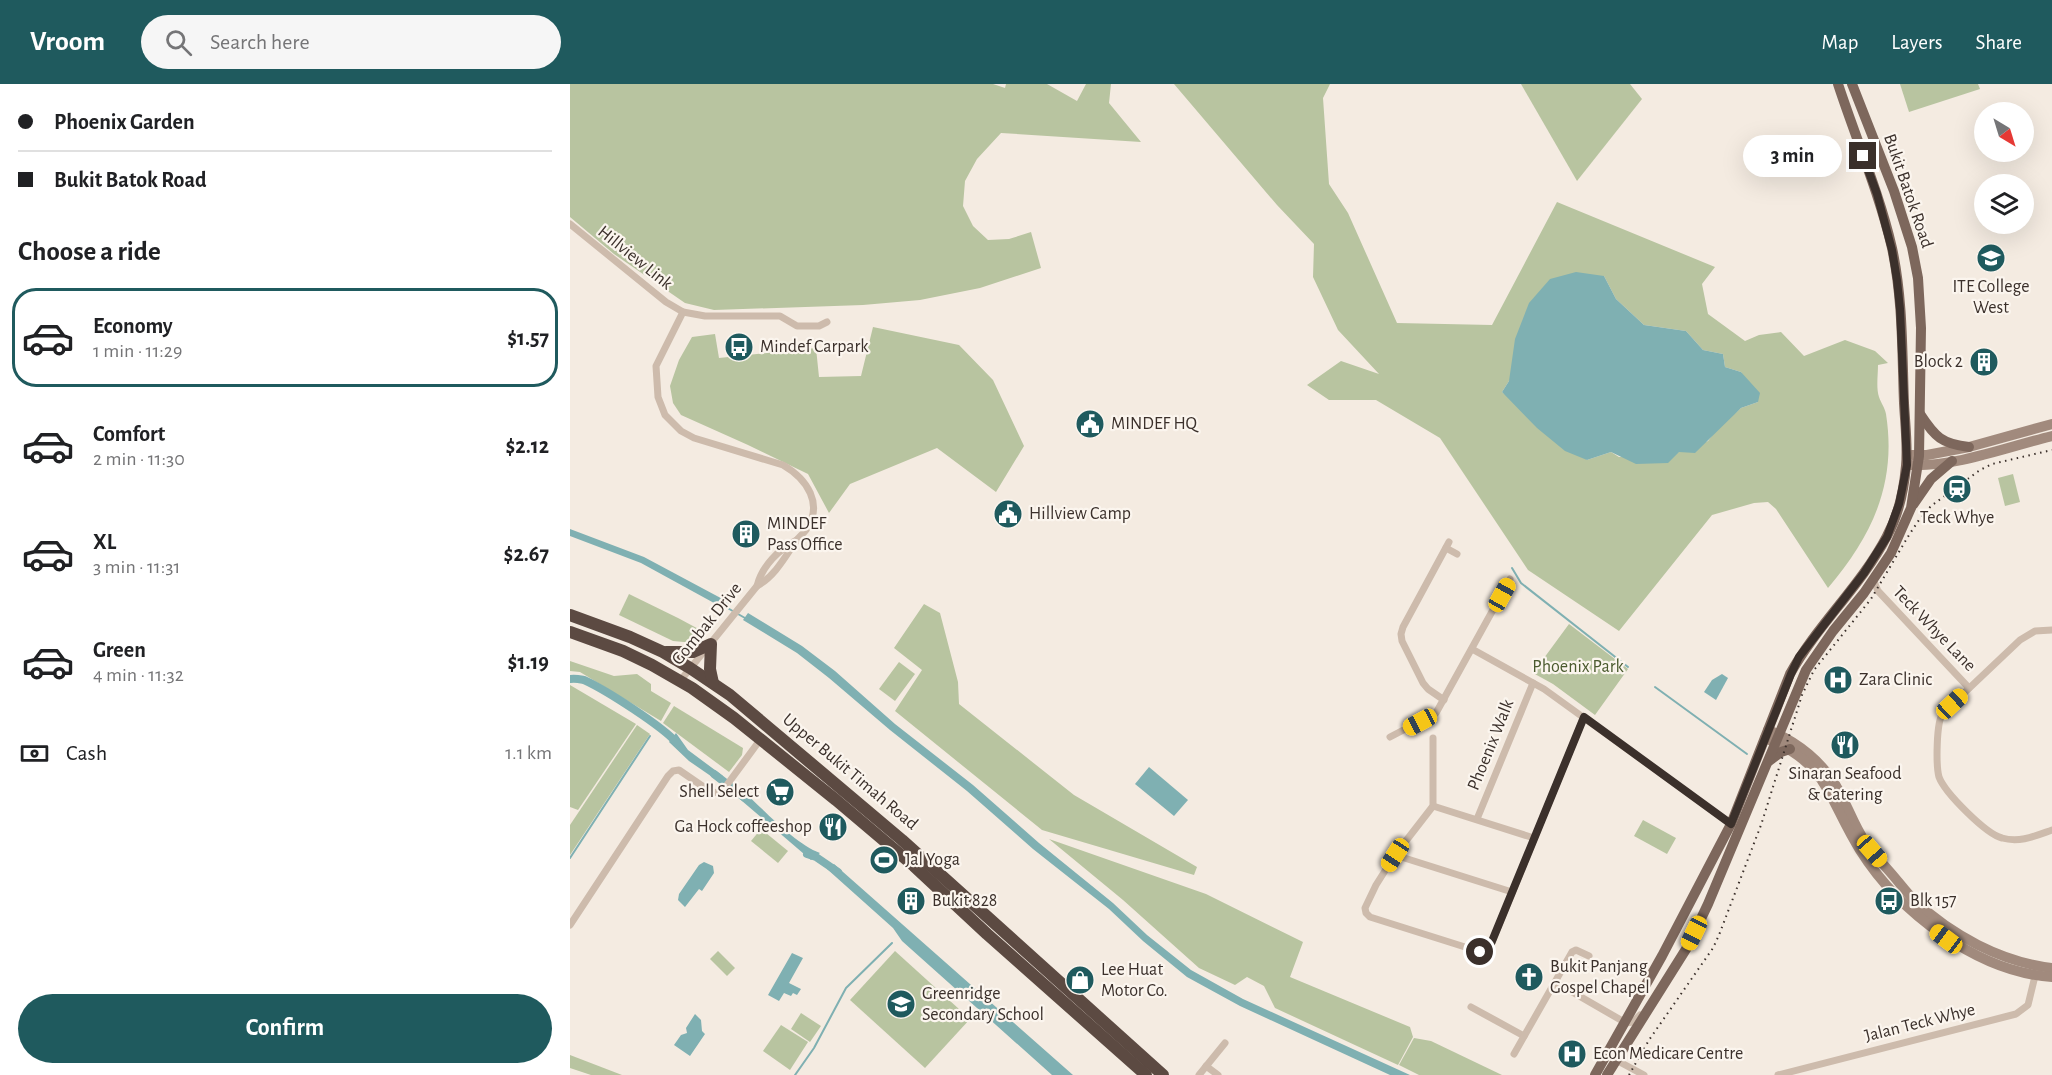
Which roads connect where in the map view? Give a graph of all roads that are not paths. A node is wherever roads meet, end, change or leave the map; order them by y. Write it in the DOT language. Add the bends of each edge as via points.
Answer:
graph roads {
  1 [pos="1838,84"];
  2 [pos="1852,84"];
  3 [pos="1863,111"];
  4 [pos="1857,138"];
  5 [pos="570,224"];
  6 [pos="683,312"];
  7 [pos="827,322"];
  8 [pos="1920,414"];
  9 [pos="2052,424"];
  10 [pos="2052,436"];
  11 [pos="1969,447"];
  12 [pos="1912,460"];
  13 [pos="1952,461"];
  14 [pos="1911,508"];
  15 [pos="1456,554"];
  16 [pos="1510,579"];
  17 [pos="1873,579"];
  18 [pos="1878,591"];
  19 [pos="1864,593"];
  20 [pos="570,615"];
  21 [pos="584,619"];
  22 [pos="2052,630"];
  23 [pos="570,632"];
  24 [pos="582,636"];
  25 [pos="711,644"];
  26 [pos="1472,649"];
  27 [pos="663,652"];
  28 [pos="690,668"];
  29 [pos="680,681"];
  30 [pos="713,683"];
  31 [pos="1533,683"];
  32 [pos="1969,688"];
  33 [pos="1444,700"];
  34 [pos="1584,717"];
  35 [pos="1767,734"];
  36 [pos="1390,737"];
  37 [pos="1433,738"];
  38 [pos="1778,738"];
  39 [pos="760,740"];
  40 [pos="1790,749"];
  41 [pos="1766,763"];
  42 [pos="1433,806"];
  43 [pos="1477,819"];
  44 [pos="1731,824"];
  45 [pos="2052,830"];
  46 [pos="1534,838"];
  47 [pos="1395,855"];
  48 [pos="1512,892"];
  49 [pos="1686,911"];
  50 [pos="1705,911"];
  51 [pos="570,925"];
  52 [pos="1672,937"];
  53 [pos="1688,946"];
  54 [pos="1589,956"];
  55 [pos="1026,967"];
  56 [pos="2052,968"];
  57 [pos="2037,971"];
  58 [pos="2052,977"];
  59 [pos="1555,982"];
  60 [pos="1471,1007"];
  61 [pos="1648,1007"];
  62 [pos="1626,1023"];
  63 [pos="1524,1036"];
  64 [pos="1225,1043"];
  65 [pos="1514,1053"];
  66 [pos="1616,1060"];
  67 [pos="1206,1066"];
  68 [pos="1163,1074"];
  69 [pos="1134,1075"];
  70 [pos="1146,1075"];
  71 [pos="1198,1075"];
  72 [pos="1218,1075"];
  73 [pos="1595,1075"];
  74 [pos="1607,1075"];
  75 [pos="1644,1075"];
  76 [pos="1778,1075"];
  1 -- 4 [label="main road, Bukit Batok Road"];
  2 -- 3 [label="main road, Bukit Batok Road"];
  3 -- 4 [label="main road"];
  3 -- 8 [label="main road, Bukit Batok Road" via="1912,247 1921,309"];
  4 -- 12 [label="main road, Bukit Batok Road" via="1892,250"];
  5 -- 6 [label="street, Hillview Link"];
  6 -- 7 [label="street" via="705,316 780,316 797,326"];
  6 -- 25 [label="street, Gombak Drive" via="656,366 660,405 670,420 694,438 783,465 803,480 814,502 806,530 759,575 757,586"];
  8 -- 11 [label="main road" via="1940,439"];
  8 -- 12 [label="main road, Bukit Batok Road"];
  9 -- 11 [label="main road"];
  10 -- 13 [label="main road"];
  11 -- 12 [label="main road"];
  12 -- 13 [label="main road" via="1926,466"];
  12 -- 14 [label="main road"];
  12 -- 35 [label="main road" via="1887,537 1799,657"];
  13 -- 14 [label="main road" via="1931,479"];
  14 -- 17 [label="main road" via="1891,553"];
  15 -- 33 [label="street" via="1448,545 1401,634 1425,685"];
  16 -- 26 [label="street"];
  17 -- 18 [label="street, Teck Whye Lane"];
  17 -- 19 [label="main road"];
  18 -- 19 [label="street, Teck Whye Lane"];
  18 -- 32 [label="street, Teck Whye Lane"];
  19 -- 38 [label="main road" via="1806,670"];
  20 -- 21 [label="highway, Upper Bukit Timah Road"];
  21 -- 24 [label="highway" via="579,628"];
  21 -- 27 [label="highway, Upper Bukit Timah Road"];
  22 -- 32 [label="street, Teck Whye Lane" via="2035,631 2025,637"];
  23 -- 24 [label="highway, Upper Bukit Timah Road"];
  24 -- 29 [label="highway, Upper Bukit Timah Road" via="631,654"];
  25 -- 27 [label="highway" via="693,652"];
  25 -- 28 [label="street, Gombak Drive"];
  25 -- 30 [label="highway"];
  26 -- 31 [label="street"];
  26 -- 33 [label="street"];
  27 -- 28 [label="highway, Upper Bukit Timah Road"];
  28 -- 29 [label="street, Gombak Drive"];
  28 -- 30 [label="highway, Upper Bukit Timah Road"];
  29 -- 39 [label="highway, Upper Bukit Timah Road"];
  30 -- 68 [label="highway, Upper Bukit Timah Road" via="835,782"];
  31 -- 34 [label="street"];
  31 -- 43 [label="street, Phoenix Walk"];
  32 -- 45 [label="street, Teck Whye Lane" via="1943,713 1938,724 1938,774 1944,787 1994,836 2024,840"];
  33 -- 36 [label="street" via="1436,713"];
  34 -- 44 [label="street"];
  34 -- 46 [label="street"];
  35 -- 38 [label="main road"];
  35 -- 44 [label="main road"];
  37 -- 42 [label="street"];
  38 -- 40 [label="main road"];
  38 -- 41 [label="main road"];
  38 -- 57 [label="main road" via="1801,748 1826,771 1863,840 1914,899 1968,939"];
  39 -- 51 [label="street" via="725,789 716,794 680,770 673,771"];
  39 -- 55 [label="highway, Upper Bukit Timah Road" via="897,851"];
  40 -- 41 [label="main road"];
  40 -- 57 [label="main road" via="1823,781 1860,850 1906,905 1946,939 1994,962"];
  41 -- 50 [label="main road"];
  42 -- 43 [label="street, Phoenix Walk"];
  42 -- 47 [label="street"];
  43 -- 46 [label="street, Phoenix Walk"];
  44 -- 49 [label="main road"];
  46 -- 48 [label="street"];
  47 -- 48 [label="street"];
  47 -- 48 [label="street" via="1376,885 1366,913 1480,952 1490,946"];
  49 -- 50 [label="main road" via="1687,919 1693,922"];
  49 -- 52 [label="main road"];
  50 -- 53 [label="main road"];
  52 -- 53 [label="main road" via="1686,929 1690,933"];
  52 -- 62 [label="main road"];
  53 -- 61 [label="main road"];
  54 -- 59 [label="street" via="1572,952"];
  55 -- 69 [label="highway" via="1033,981"];
  55 -- 70 [label="highway"];
  56 -- 57 [label="main road"];
  57 -- 58 [label="main road"];
  57 -- 76 [label="street, Jalan Teck Whye" via="2028,1005 2016,1014"];
  59 -- 62 [label="street"];
  59 -- 63 [label="street"];
  60 -- 63 [label="street"];
  61 -- 62 [label="street" via="1633,1023"];
  61 -- 66 [label="main road"];
  62 -- 73 [label="main road"];
  63 -- 65 [label="street"];
  64 -- 67 [label="street"];
  66 -- 74 [label="main road"];
  66 -- 75 [label="street"];
  67 -- 71 [label="street"];
  67 -- 72 [label="street"];
}
